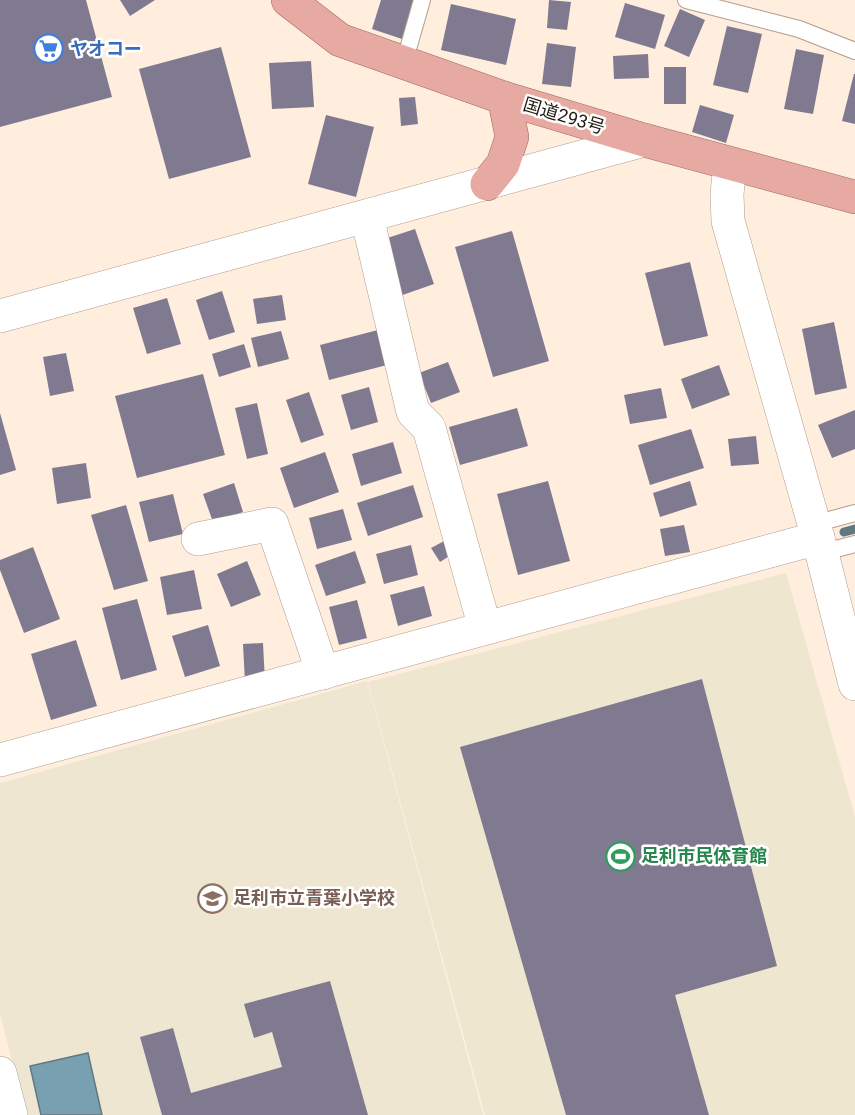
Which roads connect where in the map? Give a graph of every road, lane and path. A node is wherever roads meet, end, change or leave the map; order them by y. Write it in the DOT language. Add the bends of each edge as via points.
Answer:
graph roads {
  1 [pos="288,0"];
  2 [pos="422,0"];
  3 [pos="686,0"];
  4 [pos="855,51"];
  5 [pos="404,63"];
  6 [pos="504,98"];
  7 [pos="644,140"];
  8 [pos="730,164"];
  9 [pos="487,184"];
  10 [pos="855,197"];
  11 [pos="367,217"];
  12 [pos="0,316"];
  13 [pos="855,513"];
  14 [pos="818,538"];
  15 [pos="198,539"];
  16 [pos="855,544"];
  17 [pos="484,628"];
  18 [pos="323,672"];
  19 [pos="855,684"];
  20 [pos="0,760"];
  21 [pos="0,1073"];
  22 [pos="7,1110"];
  1 -- 5 [label="highway, 国道293号" via="340,40"];
  2 -- 5 [label="lane"];
  3 -- 4 [label="lane" via="799,29"];
  5 -- 6 [label="highway, 国道293号"];
  6 -- 7 [label="highway, 国道293号"];
  6 -- 9 [label="highway" via="512,137 503,164"];
  7 -- 8 [label="highway, 国道293号"];
  7 -- 9 [label="street"];
  8 -- 10 [label="highway, 国道293号"];
  8 -- 14 [label="street" via="728,221"];
  9 -- 11 [label="street"];
  11 -- 12 [label="street"];
  11 -- 17 [label="street" via="413,412 429,428"];
  13 -- 14 [label="lane"];
  14 -- 16 [label="lane"];
  14 -- 17 [label="street"];
  14 -- 19 [label="street"];
  15 -- 18 [label="street" via="272,524"];
  17 -- 18 [label="street"];
  18 -- 20 [label="street"];
  21 -- 22 [label="street"];
}
